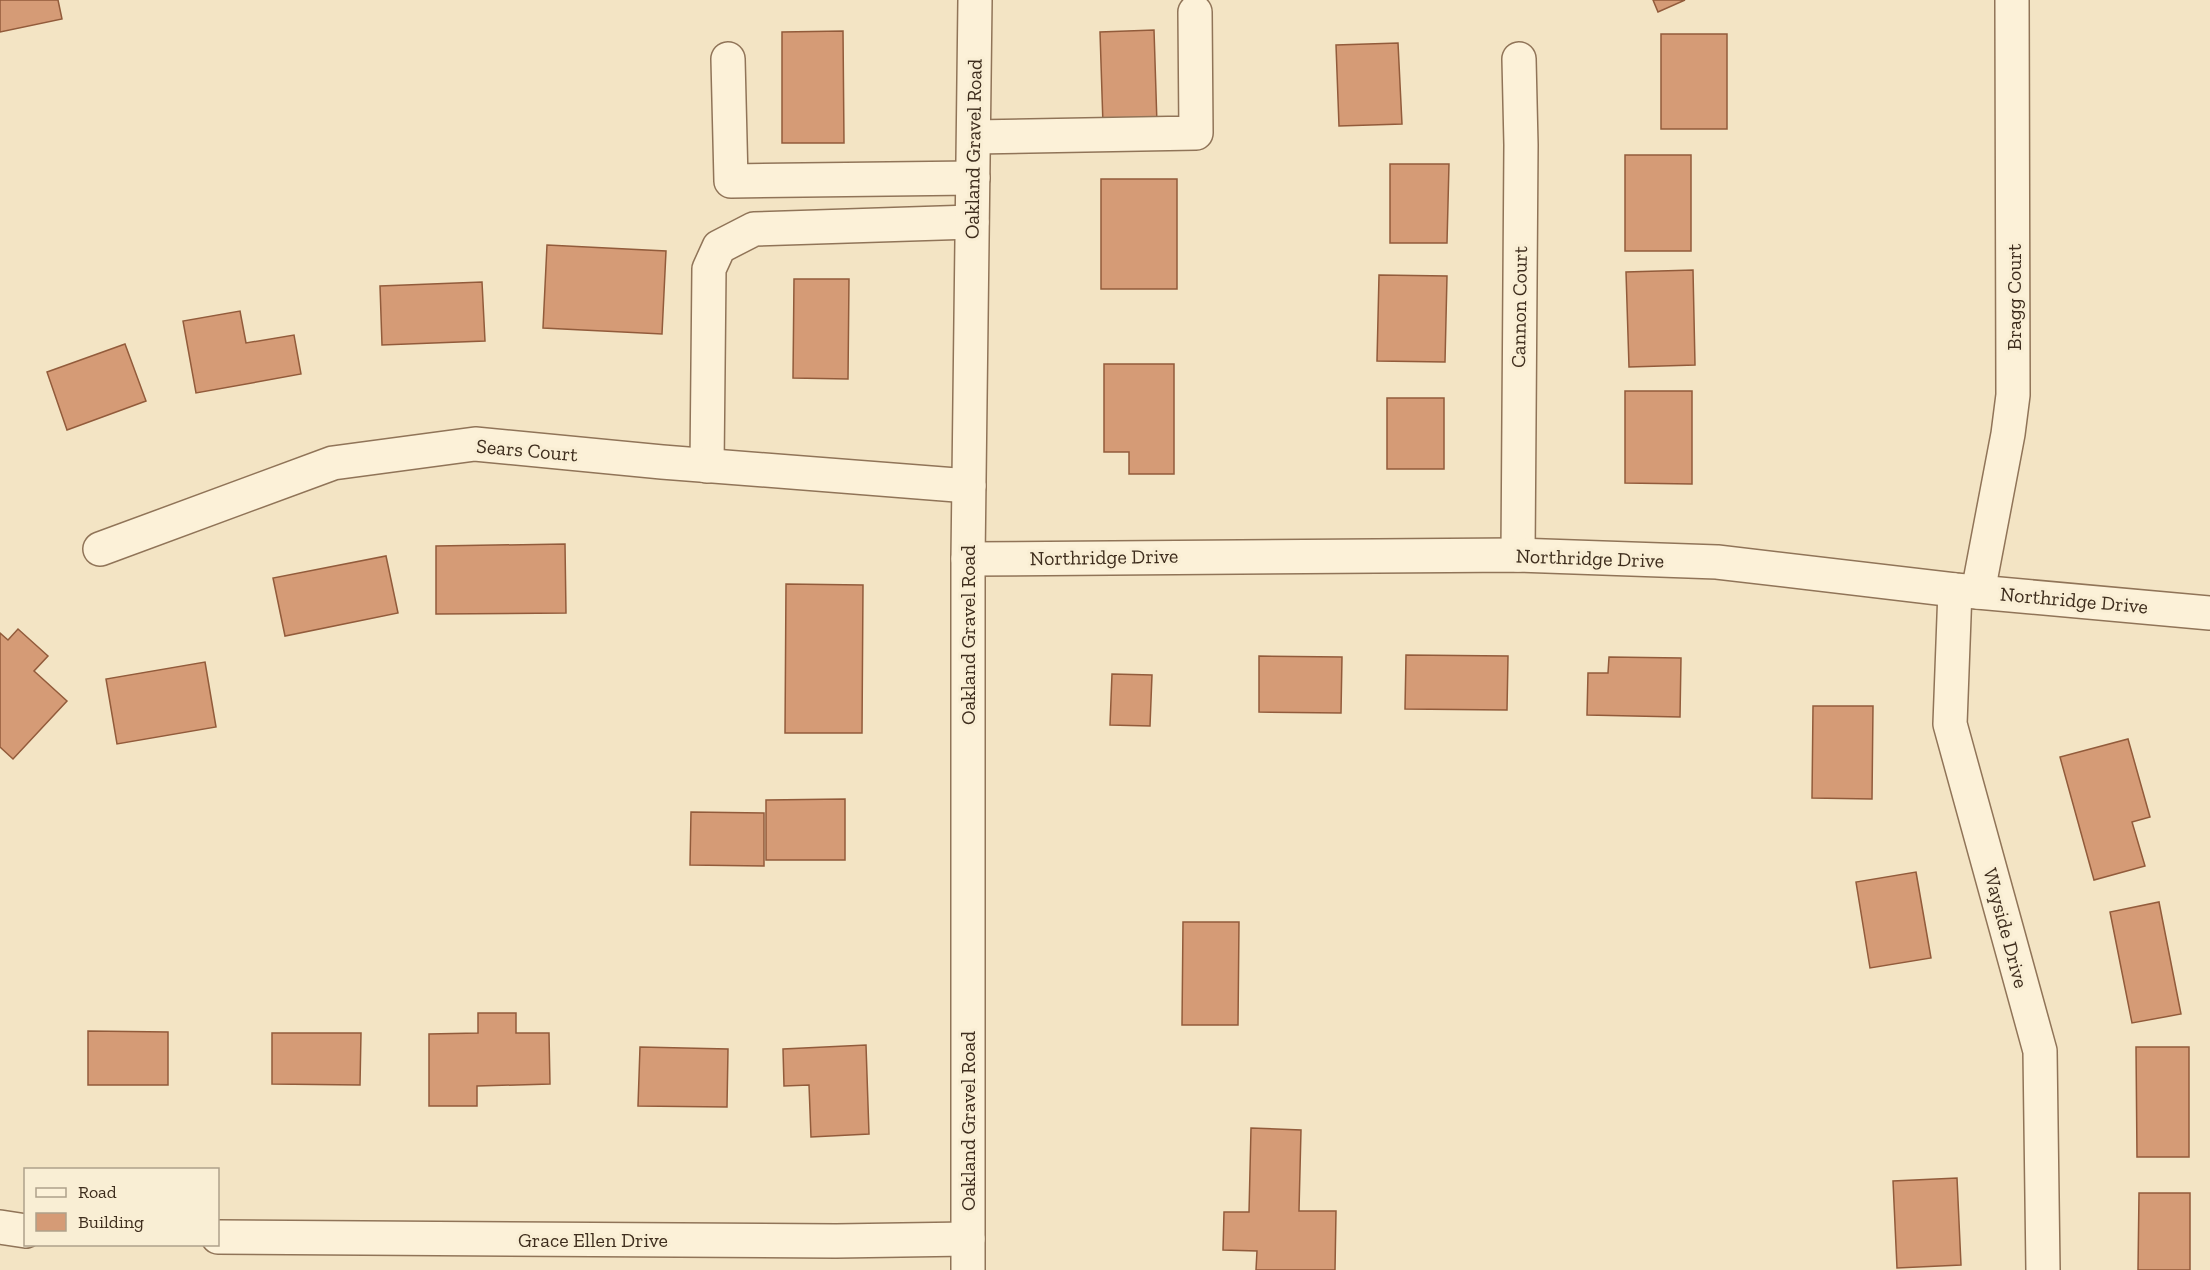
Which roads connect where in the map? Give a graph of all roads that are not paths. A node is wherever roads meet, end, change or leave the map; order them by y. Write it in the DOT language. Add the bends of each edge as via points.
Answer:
graph roads {
  1 [pos="975,0"];
  2 [pos="2012,0"];
  3 [pos="1196,12"];
  4 [pos="1519,58"];
  5 [pos="728,59"];
  6 [pos="974,137"];
  7 [pos="973,178"];
  8 [pos="972,222"];
  9 [pos="707,466"];
  10 [pos="969,486"];
  11 [pos="100,549"];
  12 [pos="1518,555"];
  13 [pos="968,559"];
  14 [pos="1966,591"];
  15 [pos="2210,613"];
  16 [pos="0,1227"];
  17 [pos="24,1231"];
  18 [pos="219,1237"];
  19 [pos="968,1254"];
  20 [pos="2043,1270"];
  1 -- 6 [label="street, Oakland Gravel Road"];
  2 -- 14 [label="street, Bragg Court" via="2013,395 2004,455"];
  3 -- 6 [label="street" via="1196,133"];
  4 -- 12 [label="street, Cannon Court"];
  5 -- 7 [label="street" via="731,181"];
  6 -- 7 [label="street, Oakland Gravel Road"];
  7 -- 8 [label="street, Oakland Gravel Road"];
  8 -- 9 [label="street" via="754,229 719,247 709,269"];
  8 -- 10 [label="street, Oakland Gravel Road"];
  9 -- 10 [label="street, Sears Court"];
  9 -- 11 [label="street, Sears Court" via="475,444 333,463"];
  10 -- 13 [label="street, Oakland Gravel Road"];
  12 -- 13 [label="street, Northridge Drive"];
  12 -- 14 [label="street, Northridge Drive" via="1717,562"];
  13 -- 19 [label="street, Oakland Gravel Road"];
  14 -- 15 [label="street, Northridge Drive"];
  14 -- 20 [label="street, Wayside Drive" via="1950,724 2040,1051"];
  16 -- 17 [label="street"];
  18 -- 19 [label="street, Grace Ellen Drive" via="825,1241"];
}
